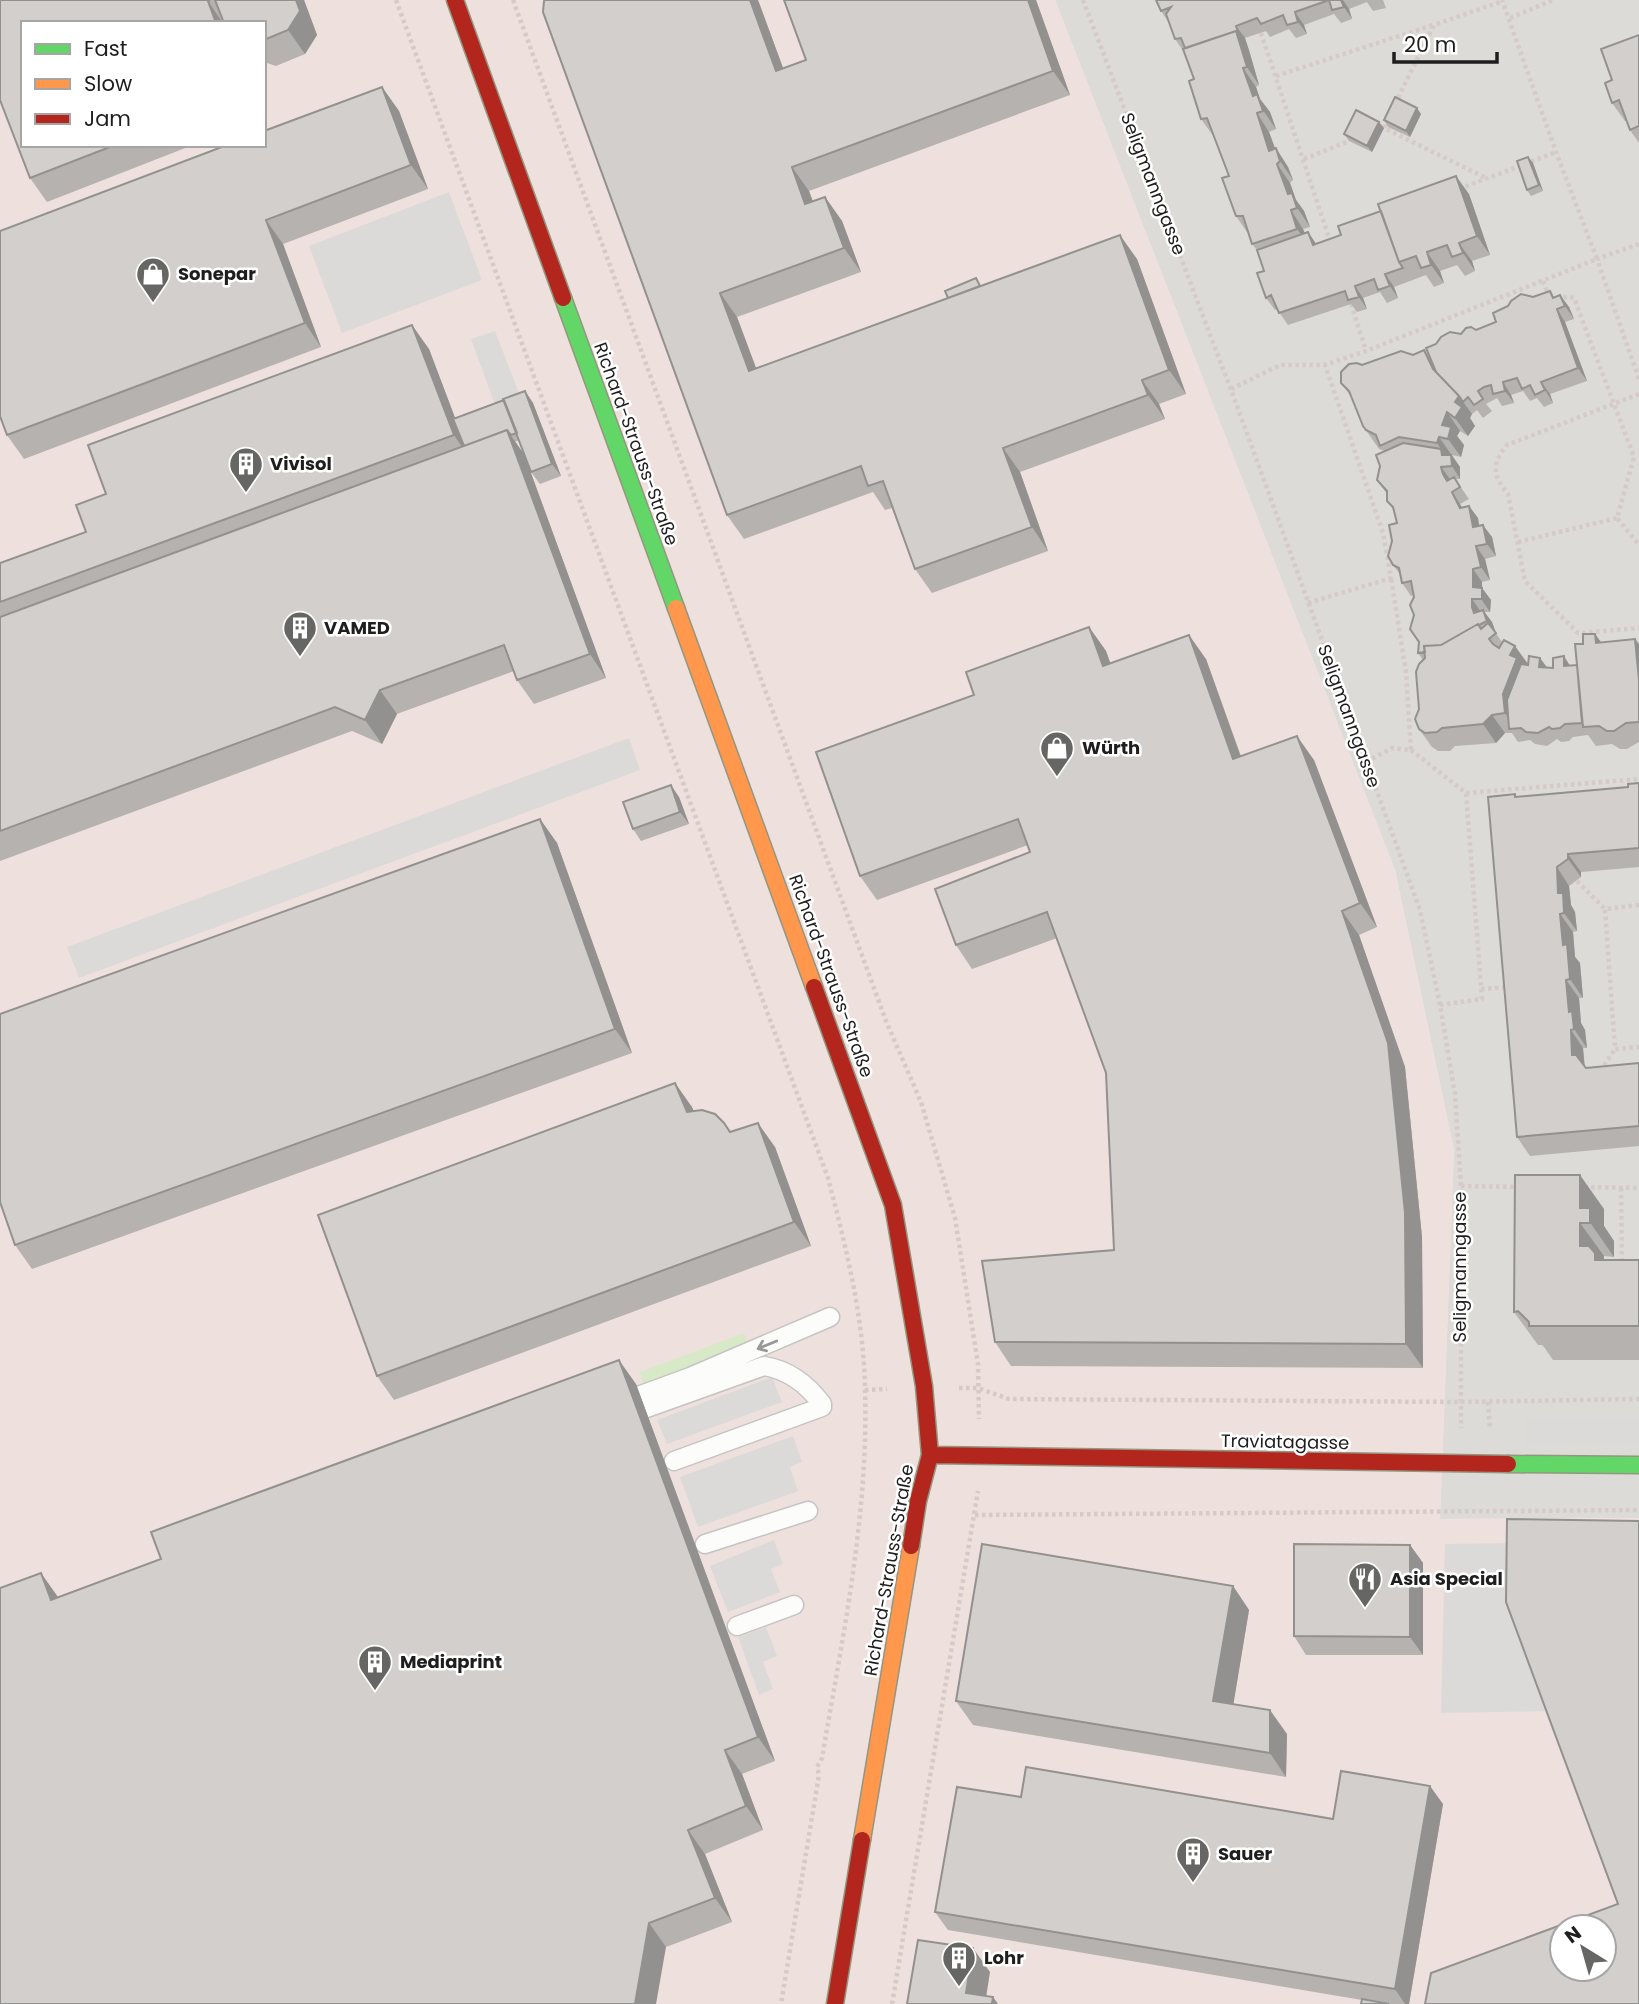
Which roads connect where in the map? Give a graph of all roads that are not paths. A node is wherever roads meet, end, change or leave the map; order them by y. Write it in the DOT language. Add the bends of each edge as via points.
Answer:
graph roads {
  1 [pos="455,0"];
  2 [pos="830,1317"];
  3 [pos="930,1455"];
  4 [pos="674,1461"];
  5 [pos="1639,1465"];
  6 [pos="808,1511"];
  7 [pos="705,1544"];
  8 [pos="794,1605"];
  9 [pos="737,1626"];
  10 [pos="835,2004"];
  1 -- 3 [label="main road, Richard-Strauss-Straße" via="893,1205 920,1362"];
  2 -- 4 [label="lane, one-way" via="606,1415 764,1366 796,1377 822,1406"];
  3 -- 5 [label="main road, Traviatagasse"];
  3 -- 10 [label="main road, Richard-Strauss-Straße" via="918,1502"];
  6 -- 7 [label="lane"];
  8 -- 9 [label="lane"];
}
